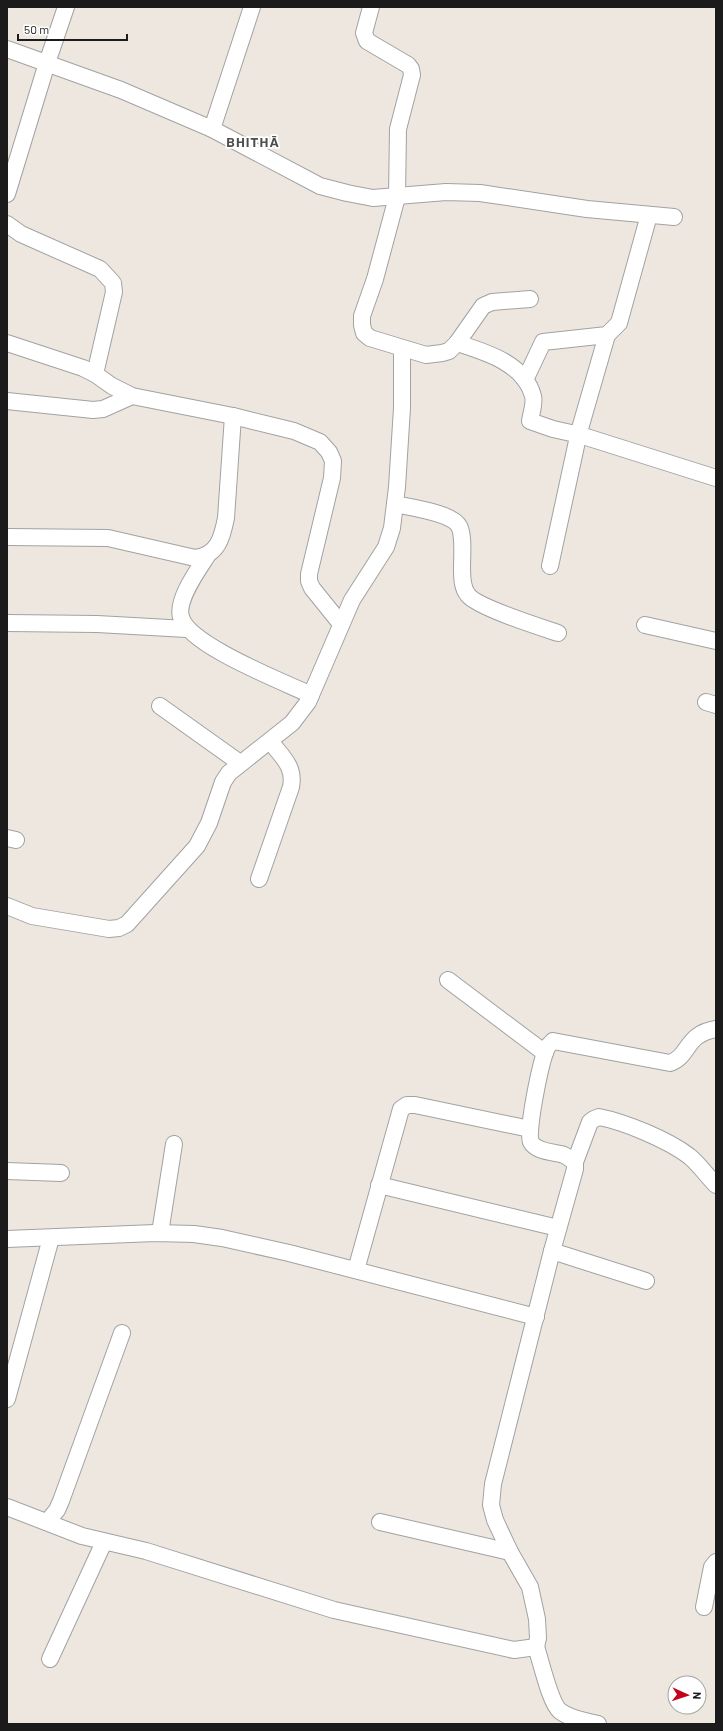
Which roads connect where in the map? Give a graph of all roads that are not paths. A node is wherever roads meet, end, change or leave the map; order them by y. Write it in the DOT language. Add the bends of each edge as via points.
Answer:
graph roads {
  1 [pos="66,7"];
  2 [pos="252,7"];
  3 [pos="372,7"];
  4 [pos="7,49"];
  5 [pos="47,63"];
  6 [pos="212,129"];
  7 [pos="7,194"];
  8 [pos="397,197"];
  9 [pos="649,215"];
  10 [pos="674,217"];
  11 [pos="7,224"];
  12 [pos="530,299"];
  13 [pos="607,335"];
  14 [pos="7,343"];
  15 [pos="457,343"];
  16 [pos="402,348"];
  17 [pos="95,374"];
  18 [pos="525,380"];
  19 [pos="132,396"];
  20 [pos="7,401"];
  21 [pos="233,416"];
  22 [pos="580,435"];
  23 [pos="716,478"];
  24 [pos="395,504"];
  25 [pos="7,537"];
  26 [pos="207,556"];
  27 [pos="550,566"];
  28 [pos="7,623"];
  29 [pos="341,624"];
  30 [pos="645,625"];
  31 [pos="187,629"];
  32 [pos="558,633"];
  33 [pos="716,641"];
  34 [pos="311,695"];
  35 [pos="160,706"];
  36 [pos="270,741"];
  37 [pos="240,763"];
  38 [pos="259,879"];
  39 [pos="7,906"];
  40 [pos="448,980"];
  41 [pos="716,1029"];
  42 [pos="545,1053"];
  43 [pos="530,1129"];
  44 [pos="174,1144"];
  45 [pos="575,1162"];
  46 [pos="697,1164"];
  47 [pos="716,1167"];
  48 [pos="7,1171"];
  49 [pos="61,1173"];
  50 [pos="379,1185"];
  51 [pos="716,1185"];
  52 [pos="558,1228"];
  53 [pos="160,1233"];
  54 [pos="7,1238"];
  55 [pos="50,1238"];
  56 [pos="552,1251"];
  57 [pos="356,1270"];
  58 [pos="646,1281"];
  59 [pos="536,1317"];
  60 [pos="122,1334"];
  61 [pos="7,1399"];
  62 [pos="7,1507"];
  63 [pos="47,1522"];
  64 [pos="380,1522"];
  65 [pos="104,1542"];
  66 [pos="510,1552"];
  67 [pos="716,1562"];
  68 [pos="704,1607"];
  69 [pos="536,1647"];
  70 [pos="50,1658"];
  71 [pos="598,1724"];
  1 -- 5 [label="street"];
  2 -- 6 [label="street"];
  3 -- 8 [label="street" via="364,33 367,41 411,69 398,129"];
  4 -- 5 [label="street"];
  5 -- 6 [label="street" via="121,90"];
  5 -- 7 [label="street"];
  6 -- 8 [label="street" via="320,186 373,198"];
  8 -- 9 [label="street" via="446,192 480,193 587,209"];
  8 -- 16 [label="street" via="375,280 362,316 362,325 364,333 370,338"];
  9 -- 10 [label="street"];
  9 -- 13 [label="street" via="619,323"];
  11 -- 17 [label="street" via="21,234 100,269 113,284 114,292"];
  12 -- 15 [label="street" via="492,302 483,306"];
  13 -- 18 [label="street" via="543,342"];
  13 -- 22 [label="street"];
  14 -- 17 [label="street"];
  15 -- 16 [label="street" via="449,350 426,355"];
  15 -- 18 [label="street" via="502,359"];
  16 -- 24 [label="street" via="401,431"];
  17 -- 19 [label="street"];
  18 -- 22 [label="street" via="533,396 530,421"];
  19 -- 20 [label="street" via="103,409 93,410"];
  19 -- 21 [label="street"];
  21 -- 26 [label="street" via="226,518 221,538 216,548"];
  21 -- 29 [label="street" via="294,431 320,442 329,452 333,460 332,478 309,581"];
  22 -- 23 [label="street"];
  22 -- 27 [label="street"];
  24 -- 29 [label="street" via="386,547 352,600"];
  24 -- 32 [label="street" via="441,515 453,520 458,526 463,585 468,595 499,612"];
  25 -- 26 [label="street" via="108,538 195,558"];
  26 -- 31 [label="street" via="181,605 180,616"];
  28 -- 31 [label="street"];
  29 -- 34 [label="street"];
  30 -- 33 [label="street"];
  31 -- 34 [label="street" via="214,649"];
  34 -- 36 [label="street" via="292,723"];
  35 -- 37 [label="street"];
  36 -- 37 [label="street"];
  36 -- 38 [label="street" via="292,770 293,778"];
  37 -- 39 [label="street" via="223,782 209,822 197,846 127,924 109,929 32,916"];
  40 -- 42 [label="street"];
  41 -- 42 [label="street" via="693,1038 678,1060 670,1063 562,1042 553,1042"];
  42 -- 43 [label="street"];
  43 -- 45 [label="street" via="531,1143 537,1148 566,1156"];
  43 -- 50 [label="street" via="407,1105 401,1109 398,1116"];
  44 -- 53 [label="street"];
  45 -- 46 [label="street" via="590,1122 599,1117 634,1128 670,1144"];
  45 -- 52 [label="street" via="573,1178"];
  46 -- 47 [label="street"];
  46 -- 51 [label="street"];
  48 -- 49 [label="street"];
  50 -- 52 [label="street"];
  50 -- 57 [label="street"];
  52 -- 56 [label="street"];
  53 -- 55 [label="street"];
  53 -- 57 [label="street" via="222,1238"];
  54 -- 55 [label="street"];
  55 -- 61 [label="street"];
  56 -- 58 [label="street"];
  56 -- 59 [label="street"];
  57 -- 59 [label="street"];
  59 -- 66 [label="street" via="492,1495 491,1505 495,1520"];
  60 -- 63 [label="street" via="61,1500"];
  62 -- 63 [label="street"];
  63 -- 65 [label="street"];
  64 -- 66 [label="street"];
  65 -- 69 [label="street" via="146,1551 334,1610 514,1650"];
  65 -- 70 [label="street"];
  66 -- 69 [label="street" via="530,1587 537,1619"];
  67 -- 68 [label="street" via="712,1567"];
  69 -- 71 [label="street" via="553,1702 560,1711 572,1718"];
}
